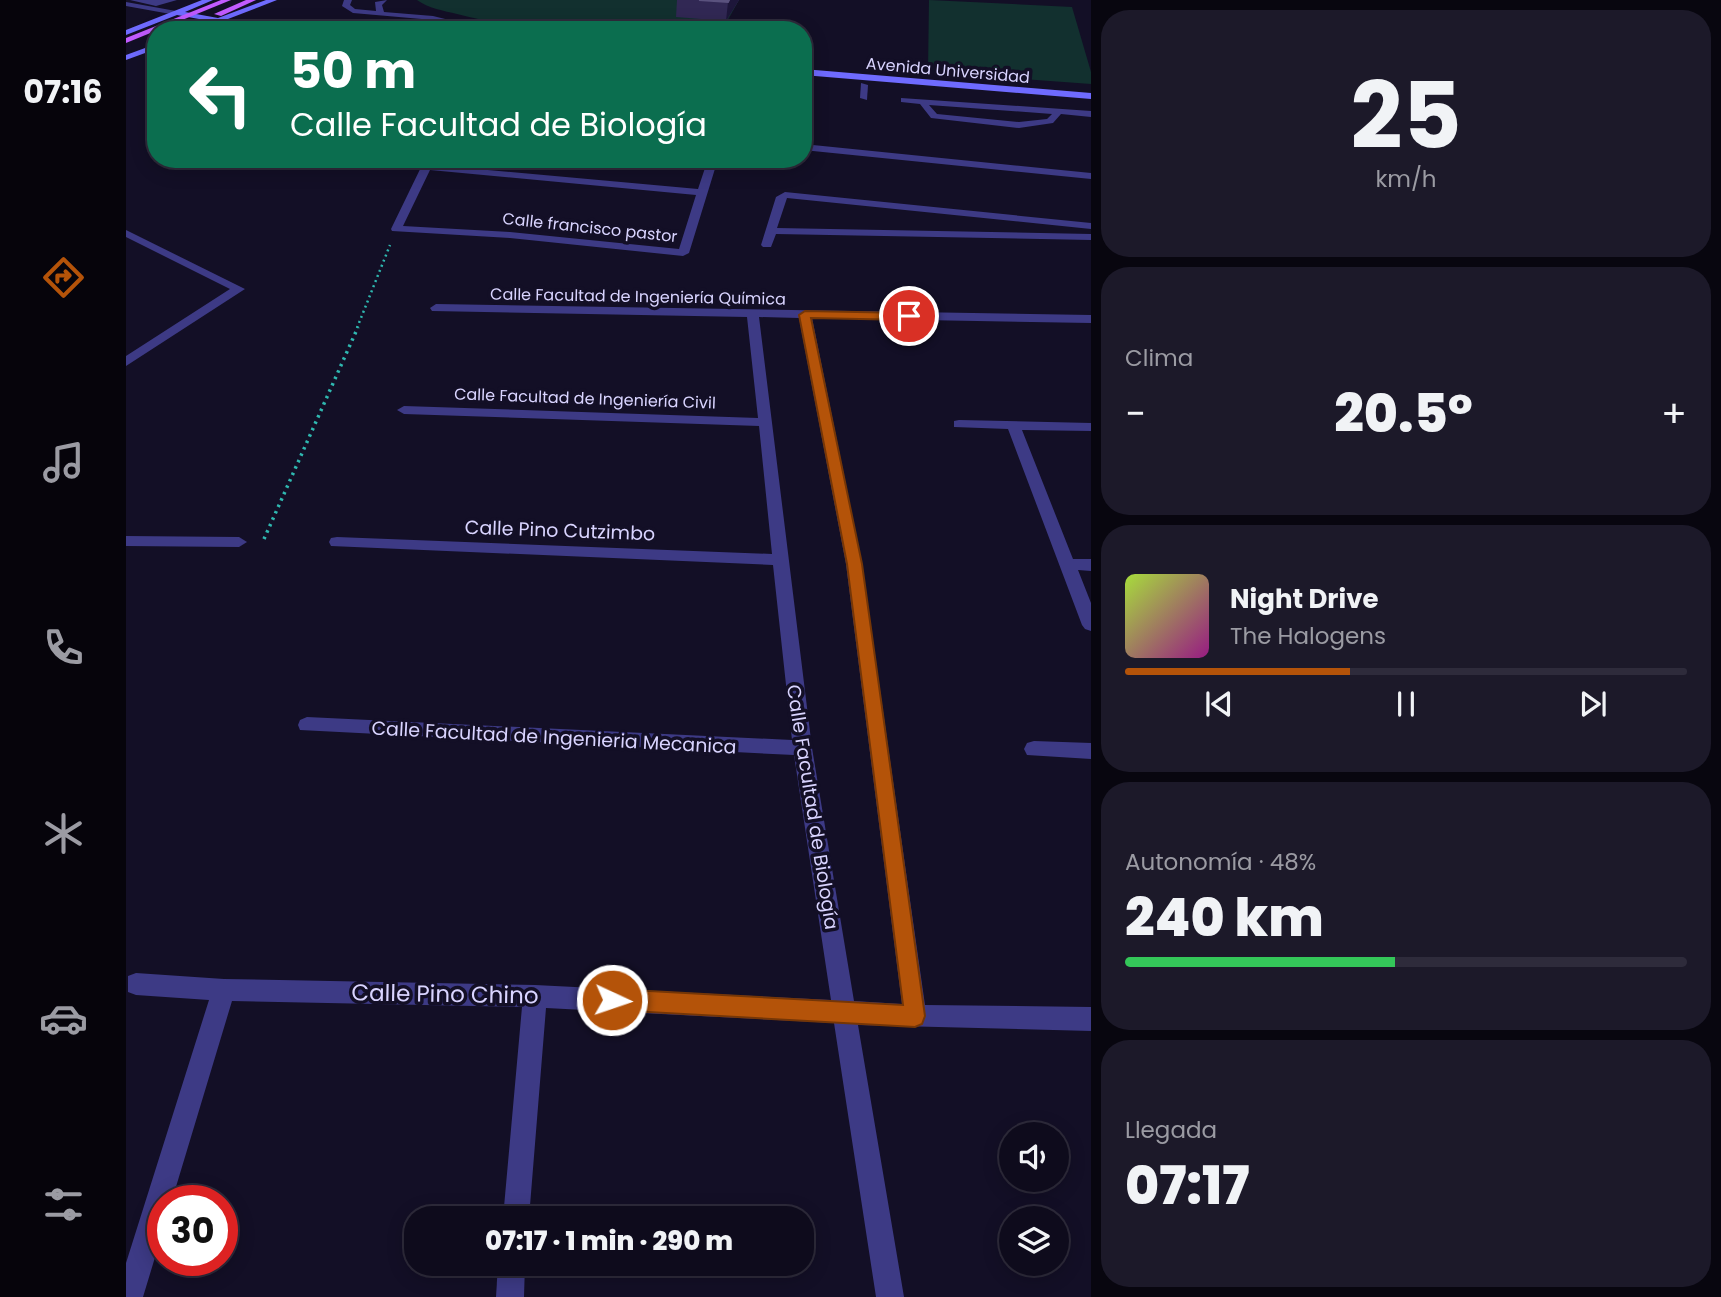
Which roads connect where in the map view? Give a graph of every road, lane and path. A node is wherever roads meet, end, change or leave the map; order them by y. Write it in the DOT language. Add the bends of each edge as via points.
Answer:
graph roads {
  1 [pos="134,0"];
  2 [pos="173,0"];
  3 [pos="183,0"];
  4 [pos="209,0"];
  5 [pos="227,0"];
  6 [pos="252,0"];
  7 [pos="273,0"];
  8 [pos="348,0"];
  9 [pos="383,0"];
  10 [pos="126,4"];
  11 [pos="157,9"];
  12 [pos="126,12"];
  13 [pos="381,14"];
  14 [pos="163,19"];
  15 [pos="158,21"];
  16 [pos="177,21"];
  17 [pos="200,21"];
  18 [pos="202,21"];
  19 [pos="218,21"];
  20 [pos="446,21"];
  21 [pos="147,25"];
  22 [pos="126,33"];
  23 [pos="147,33"];
  24 [pos="126,41"];
  25 [pos="147,43"];
  26 [pos="147,50"];
  27 [pos="126,51"];
  28 [pos="126,58"];
  29 [pos="812,73"];
  30 [pos="812,81"];
  31 [pos="864,85"];
  32 [pos="987,95"];
  33 [pos="864,98"];
  34 [pos="1091,99"];
  35 [pos="904,100"];
  36 [pos="925,102"];
  37 [pos="988,106"];
  38 [pos="1059,111"];
  39 [pos="1091,114"];
  40 [pos="812,148"];
  41 [pos="426,168"];
  42 [pos="482,168"];
  43 [pos="710,168"];
  44 [pos="1091,176"];
  45 [pos="703,193"];
  46 [pos="1091,226"];
  47 [pos="396,229"];
  48 [pos="771,231"];
  49 [pos="126,233"];
  50 [pos="1091,237"];
  51 [pos="139,239"];
  52 [pos="767,245"];
  53 [pos="126,246"];
  54 [pos="436,309"];
  55 [pos="753,314"];
  56 [pos="805,315"];
  57 [pos="1091,319"];
  58 [pos="126,362"];
  59 [pos="404,410"];
  60 [pos="766,422"];
  61 [pos="959,424"];
  62 [pos="1013,425"];
  63 [pos="1091,427"];
  64 [pos="126,541"];
  65 [pos="239,542"];
  66 [pos="337,542"];
  67 [pos="781,560"];
  68 [pos="1068,564"];
  69 [pos="1091,565"];
  70 [pos="1091,625"];
  71 [pos="307,725"];
  72 [pos="802,748"];
  73 [pos="1034,749"];
  74 [pos="1091,751"];
  75 [pos="135,984"];
  76 [pos="224,990"];
  77 [pos="535,996"];
  78 [pos="844,1012"];
  79 [pos="915,1016"];
  80 [pos="1091,1019"];
  81 [pos="517,1206"];
  82 [pos="511,1276"];
  83 [pos="129,1297"];
  84 [pos="510,1297"];
  85 [pos="890,1297"];
  1 -- 2 [label="street" via="156,4"];
  3 -- 11 [label="street"];
  4 -- 16 [label="street"];
  5 -- 17 [label="main road"];
  6 -- 18 [label="main road"];
  7 -- 19 [label="street"];
  8 -- 13 [label="street" via="346,6 352,10"];
  9 -- 13 [label="street" via="378,4"];
  10 -- 11 [label="street"];
  11 -- 16 [label="street"];
  12 -- 14 [label="street"];
  13 -- 20 [label="street"];
  14 -- 15 [label="street"];
  14 -- 16 [label="street"];
  21 -- 22 [label="street"];
  23 -- 24 [label="main road"];
  25 -- 27 [label="main road"];
  26 -- 28 [label="street"];
  29 -- 34 [label="street, Avenida Universidad"];
  30 -- 31 [label="street, Avenida Universidad"];
  31 -- 32 [label="street, Avenida Universidad"];
  31 -- 33 [label="street"];
  32 -- 34 [label="street, Avenida Universidad"];
  32 -- 37 [label="street"];
  35 -- 36 [label="street"];
  36 -- 37 [label="street"];
  36 -- 38 [label="street" via="934,116 1018,125 1050,121"];
  37 -- 38 [label="street"];
  38 -- 39 [label="street"];
  40 -- 44 [label="street"];
  41 -- 47 [label="street"];
  42 -- 45 [label="street"];
  43 -- 45 [label="street, Calle francisco pastor"];
  45 -- 47 [label="street, Calle francisco pastor" via="683,253 510,234"];
  46 -- 48 [label="street" via="785,195"];
  47 -- 65 [label="path" via="345,359 264,540"];
  48 -- 50 [label="street"];
  48 -- 52 [label="street"];
  49 -- 51 [label="street"];
  51 -- 53 [label="street"];
  51 -- 58 [label="street" via="239,289"];
  54 -- 55 [label="street, Calle Facultad de Ingenierίa Quίmica"];
  55 -- 56 [label="street, Calle Facultad de Ingenierίa Quίmica"];
  55 -- 60 [label="street, Calle Facultad de Biología"];
  56 -- 57 [label="street, Calle Facultad de Ingenierίa Quίmica"];
  56 -- 79 [label="street" via="854,564"];
  59 -- 60 [label="street, Calle Facultad de Ingeniería Civil"];
  60 -- 67 [label="street, Calle Facultad de Biología"];
  61 -- 62 [label="street"];
  62 -- 63 [label="street"];
  62 -- 68 [label="street"];
  64 -- 65 [label="street"];
  66 -- 67 [label="street, Calle Pino Cutzimbo"];
  67 -- 72 [label="street, Calle Facultad de Biología"];
  68 -- 69 [label="street"];
  68 -- 70 [label="street"];
  71 -- 72 [label="street, Calle Facultad de Ingenieria Mecanica"];
  72 -- 78 [label="street, Calle Facultad de Biología"];
  73 -- 74 [label="street"];
  75 -- 76 [label="street, Calle Pino Chino"];
  76 -- 77 [label="street, Calle Pino Chino"];
  76 -- 83 [label="street"];
  77 -- 78 [label="street, Calle Pino Chino"];
  77 -- 81 [label="street"];
  78 -- 79 [label="street, Calle Pino Chino"];
  78 -- 85 [label="street, Calle Facultad de Biología"];
  79 -- 80 [label="street, Calle Pino Chino"];
  82 -- 84 [label="street"];
}
